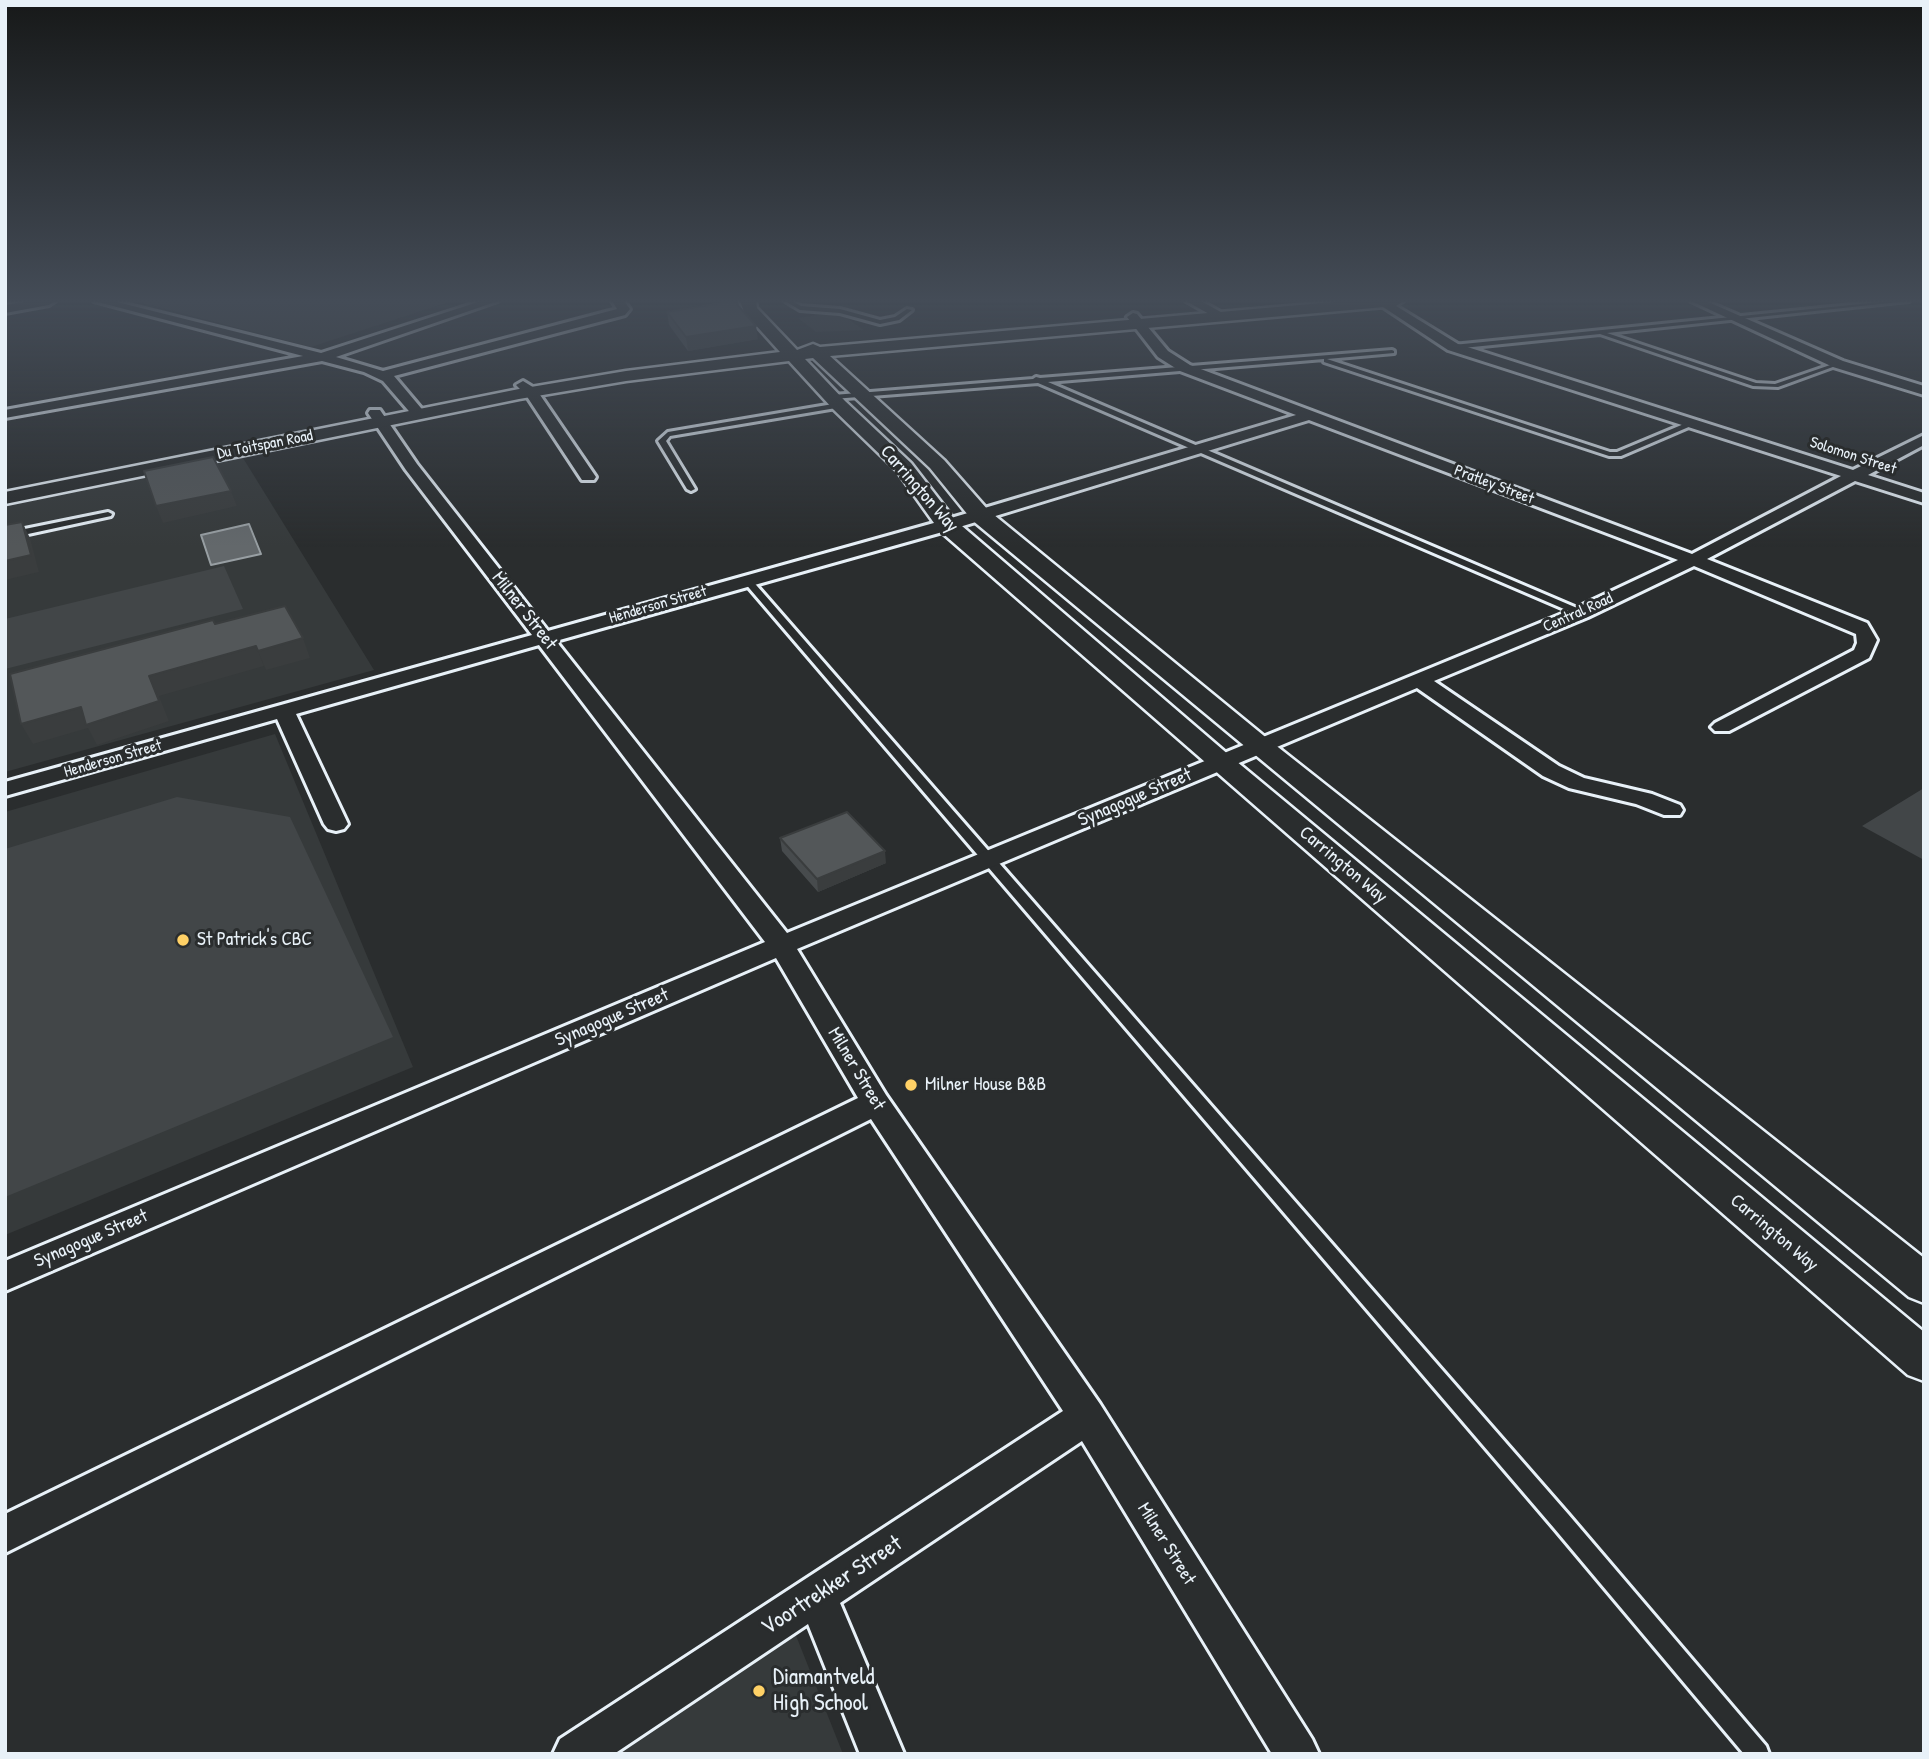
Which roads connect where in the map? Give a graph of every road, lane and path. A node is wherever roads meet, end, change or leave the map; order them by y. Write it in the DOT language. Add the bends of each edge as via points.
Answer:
graph roads {
  1 [pos="177,383"];
  2 [pos="391,383"];
  3 [pos="572,383"];
  4 [pos="832,383"];
  5 [pos="997,383"];
  6 [pos="1046,383"];
  7 [pos="1225,383"];
  8 [pos="1395,383"];
  9 [pos="1567,383"];
  10 [pos="1747,383"];
  11 [pos="1784,383"];
  12 [pos="1899,383"];
  13 [pos="527,389"];
  14 [pos="1924,391"];
  15 [pos="845,399"];
  16 [pos="416,410"];
  17 [pos="5,414"];
  18 [pos="1310,415"];
  19 [pos="378,417"];
  20 [pos="1694,423"];
  21 [pos="1924,439"];
  22 [pos="1200,448"];
  23 [pos="1854,474"];
  24 [pos="588,477"];
  25 [pos="5,488"];
  26 [pos="691,489"];
  27 [pos="5,498"];
  28 [pos="1924,498"];
  29 [pos="108,514"];
  30 [pos="980,515"];
  31 [pos="947,525"];
  32 [pos="5,536"];
  33 [pos="1693,560"];
  34 [pos="747,580"];
  35 [pos="1581,613"];
  36 [pos="544,637"];
  37 [pos="1420,681"];
  38 [pos="284,711"];
  39 [pos="1722,727"];
  40 [pos="1259,746"];
  41 [pos="1220,762"];
  42 [pos="5,789"];
  43 [pos="1672,810"];
  44 [pos="336,824"];
  45 [pos="988,860"];
  46 [pos="782,945"];
  47 [pos="876,1103"];
  48 [pos="5,1276"];
  49 [pos="1924,1284"];
  50 [pos="1924,1360"];
  51 [pos="1087,1416"];
  52 [pos="5,1534"];
  53 [pos="817,1597"];
  54 [pos="575,1754"];
  55 [pos="882,1754"];
  56 [pos="1297,1754"];
  57 [pos="1758,1754"];
  1 -- 17 [label="street"];
  2 -- 16 [label="street"];
  3 -- 13 [label="street, Du Toitspan Road"];
  4 -- 15 [label="street, Carrington Way"];
  5 -- 15 [label="lane"];
  6 -- 22 [label="lane"];
  7 -- 18 [label="street, Pratley Street"];
  8 -- 20 [label="lane" via="1609,454"];
  9 -- 20 [label="street, Solomon Street"];
  10 -- 11 [label="lane"];
  12 -- 14 [label="street"];
  13 -- 16 [label="street, Du Toitspan Road"];
  13 -- 24 [label="street"];
  15 -- 26 [label="lane" via="668,435 662,441"];
  15 -- 30 [label="street, Carrington Way" via="937,464"];
  15 -- 31 [label="street, Carrington Way"];
  16 -- 19 [label="street, Du Toitspan Road"];
  18 -- 22 [label="street, Henderson Street"];
  18 -- 33 [label="street, Pratley Street"];
  19 -- 25 [label="street, Du Toitspan Road"];
  19 -- 27 [label="street, Du Toitspan Road"];
  19 -- 36 [label="street, Milner Street" via="411,467"];
  20 -- 23 [label="street, Solomon Street"];
  21 -- 23 [label="street, Central Road"];
  22 -- 30 [label="street, Henderson Street"];
  22 -- 35 [label="lane"];
  23 -- 28 [label="street, Solomon Street"];
  23 -- 33 [label="street, Central Road"];
  29 -- 32 [label="lane"];
  30 -- 31 [label="street, Henderson Street"];
  30 -- 40 [label="street, Carrington Way"];
  31 -- 34 [label="street, Henderson Street"];
  31 -- 41 [label="street, Carrington Way"];
  33 -- 35 [label="street, Central Road"];
  33 -- 39 [label="street, Pratley Street" via="1860,627 1868,636 1862,654"];
  34 -- 36 [label="street, Henderson Street"];
  34 -- 45 [label="lane"];
  35 -- 37 [label="street, Central Road"];
  36 -- 38 [label="street, Henderson Street"];
  36 -- 46 [label="street, Milner Street"];
  37 -- 40 [label="street, Central Road"];
  37 -- 43 [label="street" via="1551,771"];
  38 -- 42 [label="street, Henderson Street"];
  38 -- 44 [label="street"];
  40 -- 41 [label="street, Central Road"];
  40 -- 49 [label="street, Carrington Way"];
  41 -- 45 [label="street, Synagogue Street"];
  41 -- 50 [label="street, Carrington Way"];
  45 -- 46 [label="street, Synagogue Street"];
  45 -- 57 [label="lane"];
  46 -- 47 [label="street, Milner Street"];
  46 -- 48 [label="street, Synagogue Street"];
  47 -- 51 [label="street, Milner Street"];
  47 -- 52 [label="street"];
  51 -- 53 [label="street, Voortrekker Street"];
  51 -- 56 [label="street, Milner Street"];
  53 -- 54 [label="street, Voortrekker Street"];
  53 -- 55 [label="street"];
}
